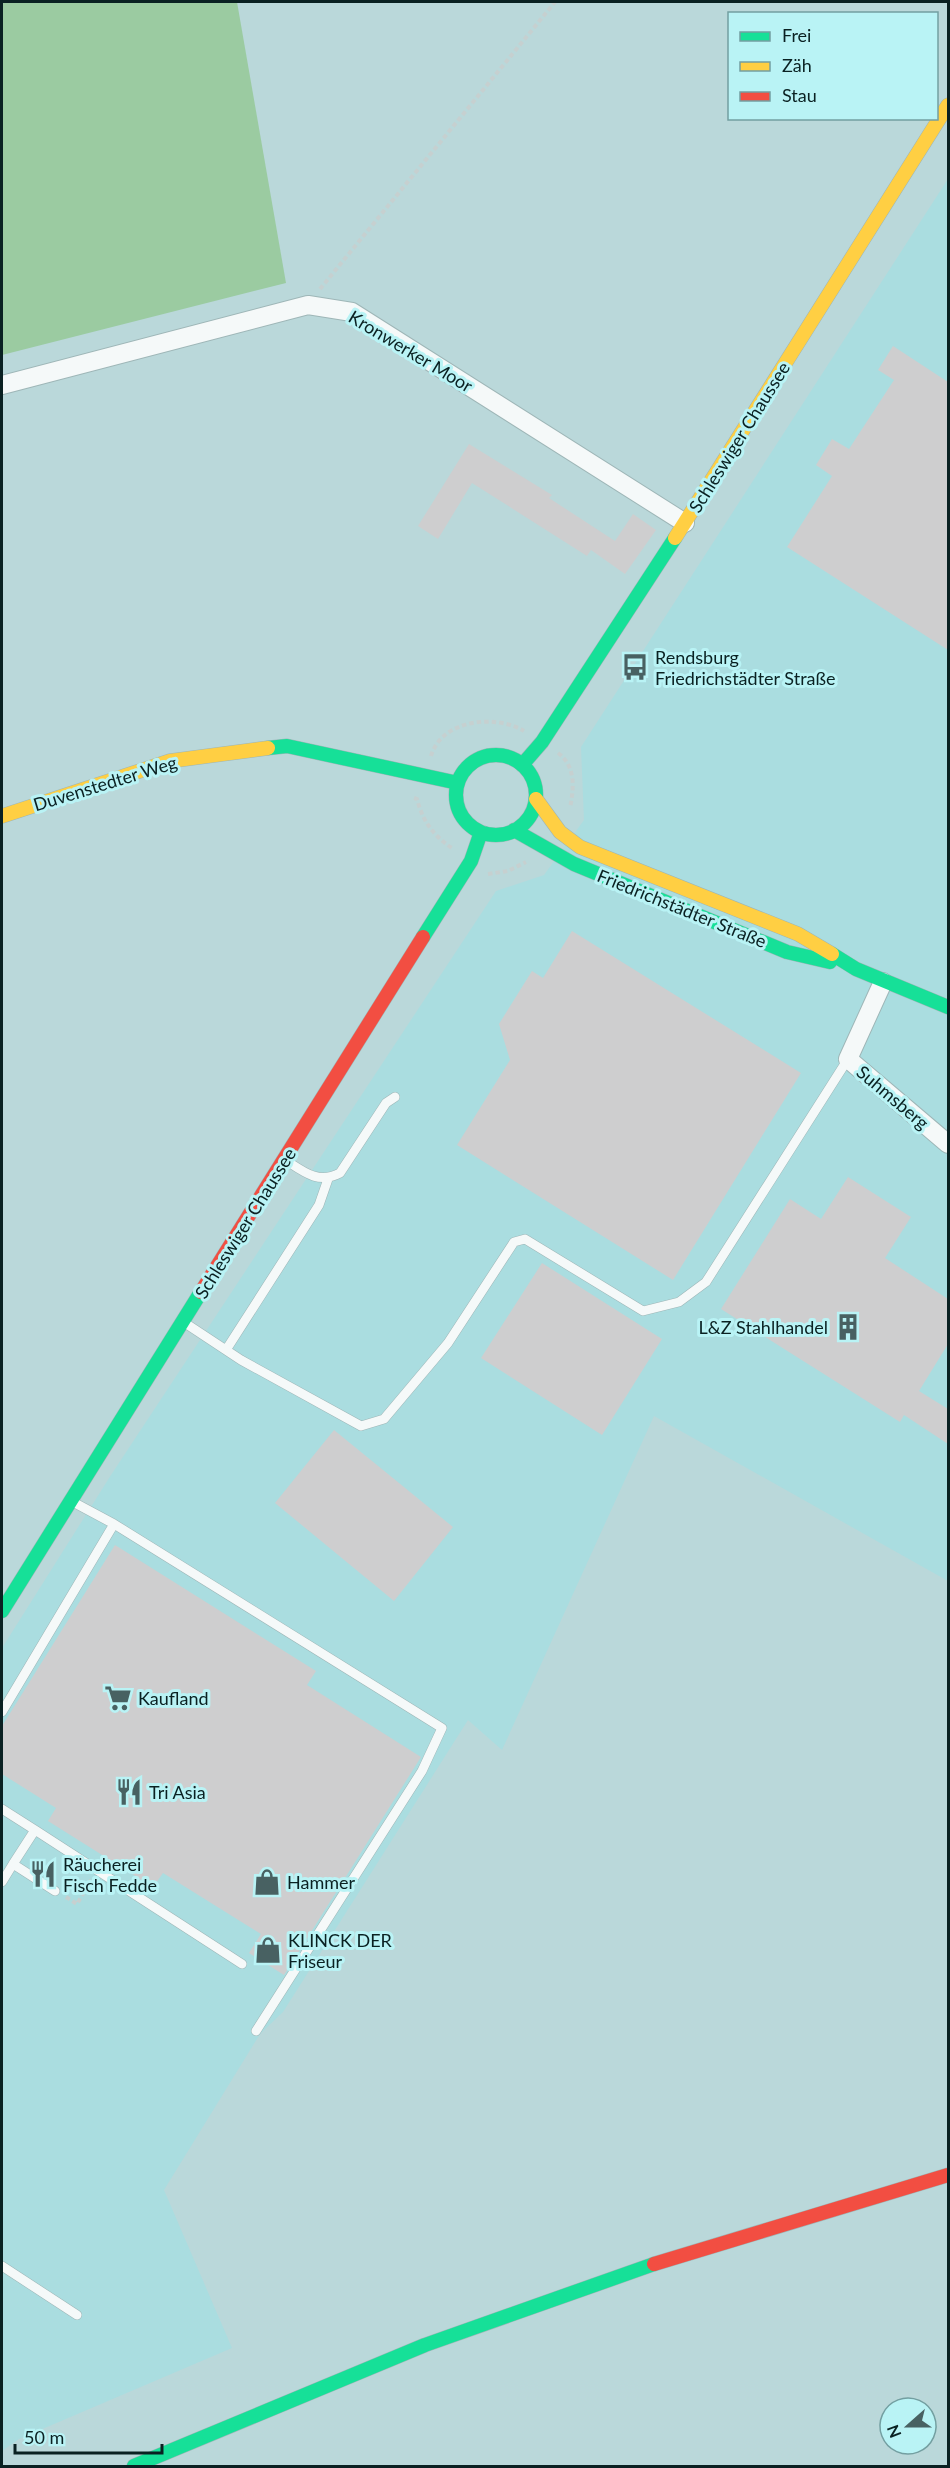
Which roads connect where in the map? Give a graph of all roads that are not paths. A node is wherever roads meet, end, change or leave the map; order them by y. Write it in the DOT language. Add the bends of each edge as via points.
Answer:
graph roads {
  1 [pos="948,105"];
  2 [pos="2,385"];
  3 [pos="685,524"];
  4 [pos="522,765"];
  5 [pos="458,783"];
  6 [pos="536,799"];
  7 [pos="2,816"];
  8 [pos="514,830"];
  9 [pos="481,832"];
  10 [pos="856,969"];
  11 [pos="883,982"];
  12 [pos="948,1007"];
  13 [pos="848,1059"];
  14 [pos="395,1097"];
  15 [pos="948,1144"];
  16 [pos="285,1159"];
  17 [pos="328,1179"];
  18 [pos="183,1321"];
  19 [pos="226,1350"];
  20 [pos="71,1501"];
  21 [pos="114,1524"];
  22 [pos="2,1611"];
  23 [pos="2,1712"];
  24 [pos="2,1809"];
  25 [pos="35,1830"];
  26 [pos="13,1864"];
  27 [pos="2,1882"];
  28 [pos="55,1891"];
  29 [pos="242,1964"];
  30 [pos="256,2031"];
  31 [pos="948,2175"];
  32 [pos="2,2266"];
  33 [pos="77,2315"];
  34 [pos="134,2466"];
  1 -- 3 [label="main road, Schleswiger Chaussee"];
  2 -- 3 [label="street, Kronwerker Moor" via="308,305 352,312"];
  3 -- 4 [label="main road, Schleswiger Chaussee" via="542,742"];
  4 -- 5 [label="main road" via="506,756 482,757 464,771"];
  4 -- 6 [label="main road" via="532,778"];
  5 -- 7 [label="main road, Duvenstedter Weg" via="287,746 170,760"];
  5 -- 9 [label="main road" via="456,794 461,814"];
  6 -- 8 [label="main road" via="527,820"];
  6 -- 10 [label="main road, Friedrichstädter Straße" via="560,832 579,847 798,934"];
  8 -- 9 [label="main road" via="495,835"];
  8 -- 10 [label="main road, Friedrichstädter Straße" via="574,864 787,952"];
  9 -- 16 [label="main road, Schleswiger Chaussee" via="471,861"];
  10 -- 11 [label="main road, Friedrichstädter Straße"];
  11 -- 12 [label="main road, Friedrichstädter Straße"];
  11 -- 13 [label="street, Suhmsberg"];
  13 -- 15 [label="street, Suhmsberg"];
  13 -- 19 [label="lane" via="706,1282 679,1302 643,1311 525,1239 514,1242 441,1351 384,1419 361,1426"];
  14 -- 17 [label="lane" via="386,1103 340,1173"];
  16 -- 17 [label="lane" via="315,1178"];
  16 -- 18 [label="main road, Schleswiger Chaussee"];
  17 -- 19 [label="lane" via="319,1205"];
  18 -- 19 [label="lane"];
  18 -- 20 [label="main road, Schleswiger Chaussee"];
  20 -- 21 [label="lane"];
  20 -- 22 [label="main road, Schleswiger Chaussee"];
  21 -- 23 [label="lane"];
  21 -- 30 [label="lane" via="442,1728 422,1772"];
  24 -- 25 [label="lane"];
  25 -- 26 [label="lane"];
  25 -- 29 [label="lane"];
  26 -- 27 [label="lane"];
  26 -- 28 [label="lane"];
  31 -- 34 [label="main road" via="747,2235 526,2308 351,2374"];
  32 -- 33 [label="lane"];
}
